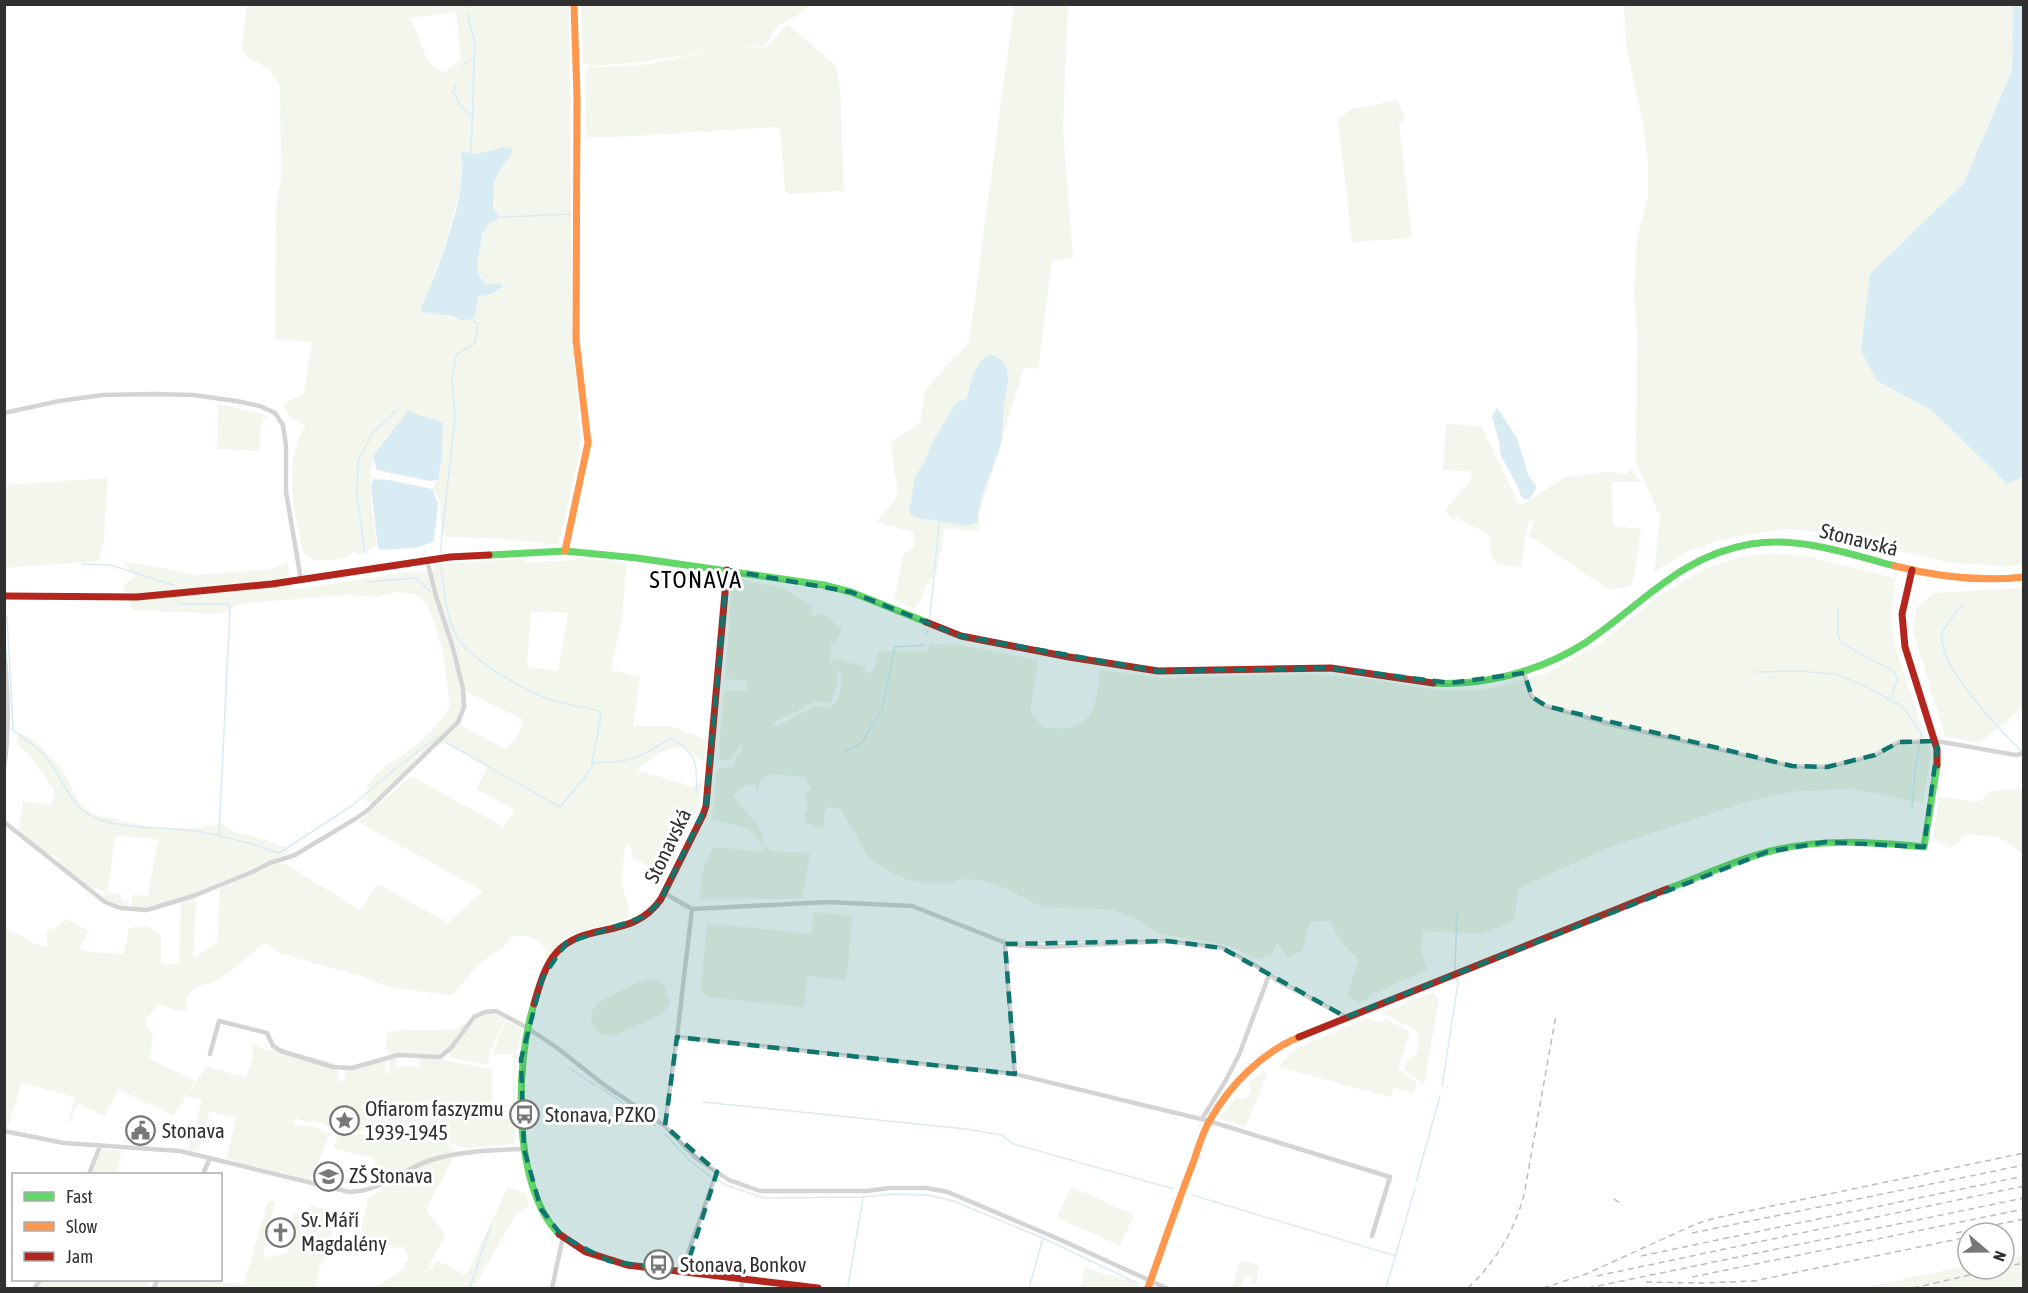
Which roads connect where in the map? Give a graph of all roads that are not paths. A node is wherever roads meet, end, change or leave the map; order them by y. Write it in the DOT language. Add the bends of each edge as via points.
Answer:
graph roads {
  1 [pos="574,4"];
  2 [pos="4,413"];
  3 [pos="565,551"];
  4 [pos="427,560"];
  5 [pos="727,570"];
  6 [pos="1912,570"];
  7 [pos="2024,577"];
  8 [pos="301,580"];
  9 [pos="4,596"];
  10 [pos="4,649"];
  11 [pos="1524,673"];
  12 [pos="1936,741"];
  13 [pos="2024,753"];
  14 [pos="4,768"];
  15 [pos="4,822"];
  16 [pos="664,893"];
  17 [pos="692,909"];
  18 [pos="1005,943"];
  19 [pos="1269,975"];
  20 [pos="1346,1017"];
  21 [pos="526,1027"];
  22 [pos="676,1037"];
  23 [pos="210,1054"];
  24 [pos="1015,1074"];
  25 [pos="1205,1120"];
  26 [pos="665,1126"];
  27 [pos="5,1132"];
  28 [pos="100,1146"];
  29 [pos="524,1149"];
  30 [pos="210,1158"];
  31 [pos="717,1172"];
  32 [pos="89,1173"];
  33 [pos="202,1173"];
  34 [pos="1372,1236"];
  35 [pos="563,1238"];
  36 [pos="685,1272"];
  37 [pos="743,1279"];
  38 [pos="1151,1280"];
  39 [pos="552,1288"];
  40 [pos="741,1288"];
  41 [pos="818,1288"];
  42 [pos="1148,1288"];
  43 [pos="1166,1288"];
  1 -- 3 [label="street" via="576,340 588,442"];
  2 -- 8 [label="street" via="103,395 154,394 236,401 275,413 283,425 286,492"];
  3 -- 4 [label="street, Stonavská"];
  3 -- 5 [label="street, Stonavská"];
  4 -- 8 [label="street, Stonavská"];
  4 -- 15 [label="street" via="453,648 464,706 458,722 355,819 295,855 196,895 161,907 135,910 105,902"];
  5 -- 11 [label="street, Stonavská" via="795,579 850,592 961,636 1158,671 1331,668 1442,683"];
  5 -- 16 [label="street, Stonavská" via="706,806"];
  6 -- 7 [label="street, Stonavská" via="1977,580"];
  6 -- 11 [label="street, Stonavská" via="1822,547 1788,543 1738,547 1689,565 1585,643"];
  6 -- 12 [label="street" via="1902,614 1905,647"];
  8 -- 9 [label="street, Stonavská" via="137,597"];
  10 -- 14 [label="street"];
  11 -- 12 [label="street" via="1532,697 1546,706 1792,766 1827,767 1875,755 1899,742"];
  12 -- 13 [label="street" via="2016,755"];
  12 -- 20 [label="street" via="1937,770 1923,848 1834,842 1767,852"];
  16 -- 17 [label="street"];
  16 -- 21 [label="street, Stonavská" via="640,920 566,943 555,954 542,979"];
  17 -- 18 [label="street" via="828,902 912,906"];
  17 -- 22 [label="street"];
  18 -- 19 [label="street" via="1046,947 1167,941 1222,948"];
  18 -- 24 [label="street"];
  19 -- 20 [label="street"];
  19 -- 25 [label="street" via="1239,1054"];
  20 -- 25 [label="street" via="1286,1043 1258,1062"];
  21 -- 23 [label="street" via="496,1011 485,1012 474,1017 440,1057 398,1055 352,1068 333,1067 280,1051 267,1033 219,1021"];
  21 -- 26 [label="street"];
  21 -- 29 [label="street, Stonavská" via="520,1091"];
  22 -- 24 [label="street"];
  22 -- 26 [label="street"];
  24 -- 25 [label="street"];
  25 -- 34 [label="street" via="1390,1177"];
  25 -- 38 [label="street"];
  26 -- 31 [label="street" via="696,1158"];
  27 -- 28 [label="street"];
  28 -- 30 [label="street" via="151,1148"];
  28 -- 32 [label="street"];
  29 -- 30 [label="street" via="473,1152 430,1161 360,1192"];
  29 -- 35 [label="street" via="541,1209"];
  30 -- 33 [label="street"];
  31 -- 36 [label="street"];
  31 -- 38 [label="street" via="760,1191 926,1188 948,1192"];
  35 -- 36 [label="street" via="609,1261"];
  35 -- 39 [label="street"];
  36 -- 37 [label="street"];
  37 -- 40 [label="street"];
  37 -- 41 [label="street"];
  38 -- 42 [label="street"];
  38 -- 43 [label="street"];
}
